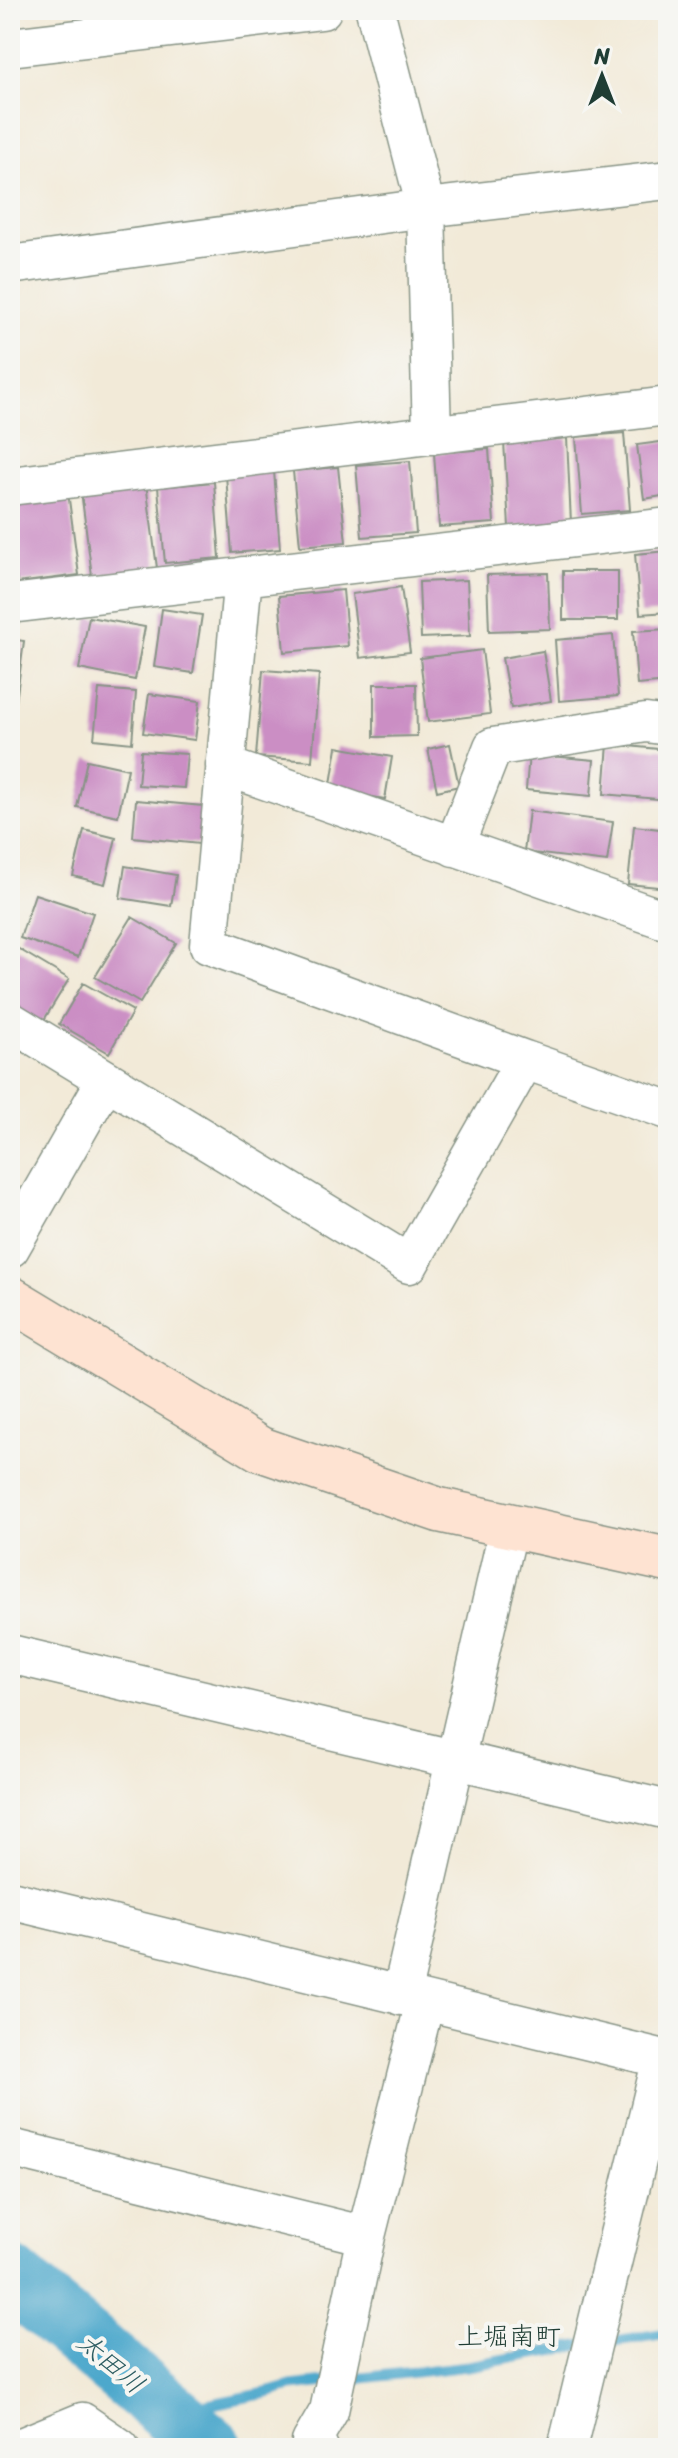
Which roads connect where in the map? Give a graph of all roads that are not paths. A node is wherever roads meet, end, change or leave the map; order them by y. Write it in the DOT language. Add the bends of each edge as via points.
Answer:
graph roads {
  1 [pos="322,10"];
  2 [pos="375,10"];
  3 [pos="10,47"];
  4 [pos="668,180"];
  5 [pos="426,208"];
  6 [pos="10,265"];
  7 [pos="668,406"];
  8 [pos="432,435"];
  9 [pos="10,486"];
  10 [pos="668,527"];
  11 [pos="243,576"];
  12 [pos="10,604"];
  13 [pos="668,726"];
  14 [pos="225,766"];
  15 [pos="454,847"];
  16 [pos="668,921"];
  17 [pos="10,1021"];
  18 [pos="525,1060"];
  19 [pos="106,1080"];
  20 [pos="668,1110"];
  21 [pos="10,1248"];
  22 [pos="10,1298"];
  23 [pos="509,1526"];
  24 [pos="668,1560"];
  25 [pos="10,1654"];
  26 [pos="456,1759"];
  27 [pos="668,1810"];
  28 [pos="10,1900"];
  29 [pos="413,1999"];
  30 [pos="665,2059"];
  31 [pos="10,2148"];
  32 [pos="366,2236"];
  33 [pos="19,2448"];
  34 [pos="120,2448"];
  35 [pos="319,2448"];
  36 [pos="567,2448"];
  1 -- 3 [label="street"];
  2 -- 5 [label="street"];
  4 -- 5 [label="street"];
  5 -- 6 [label="street"];
  5 -- 8 [label="street"];
  7 -- 8 [label="street"];
  8 -- 9 [label="street"];
  10 -- 11 [label="street"];
  11 -- 12 [label="street"];
  11 -- 14 [label="street"];
  13 -- 15 [label="street" via="646,723 493,747"];
  14 -- 15 [label="street"];
  14 -- 18 [label="street" via="209,945"];
  15 -- 16 [label="street"];
  17 -- 19 [label="street"];
  18 -- 19 [label="street" via="409,1264"];
  18 -- 20 [label="street"];
  19 -- 21 [label="street"];
  22 -- 23 [label="street" via="260,1449 439,1510"];
  23 -- 24 [label="street"];
  23 -- 26 [label="street"];
  25 -- 26 [label="street"];
  26 -- 27 [label="street"];
  26 -- 29 [label="street"];
  28 -- 29 [label="street"];
  29 -- 30 [label="street"];
  29 -- 32 [label="street"];
  30 -- 36 [label="street"];
  31 -- 32 [label="street"];
  32 -- 35 [label="street" via="330,2404 311,2442"];
  33 -- 34 [label="street" via="82,2422"];
}
